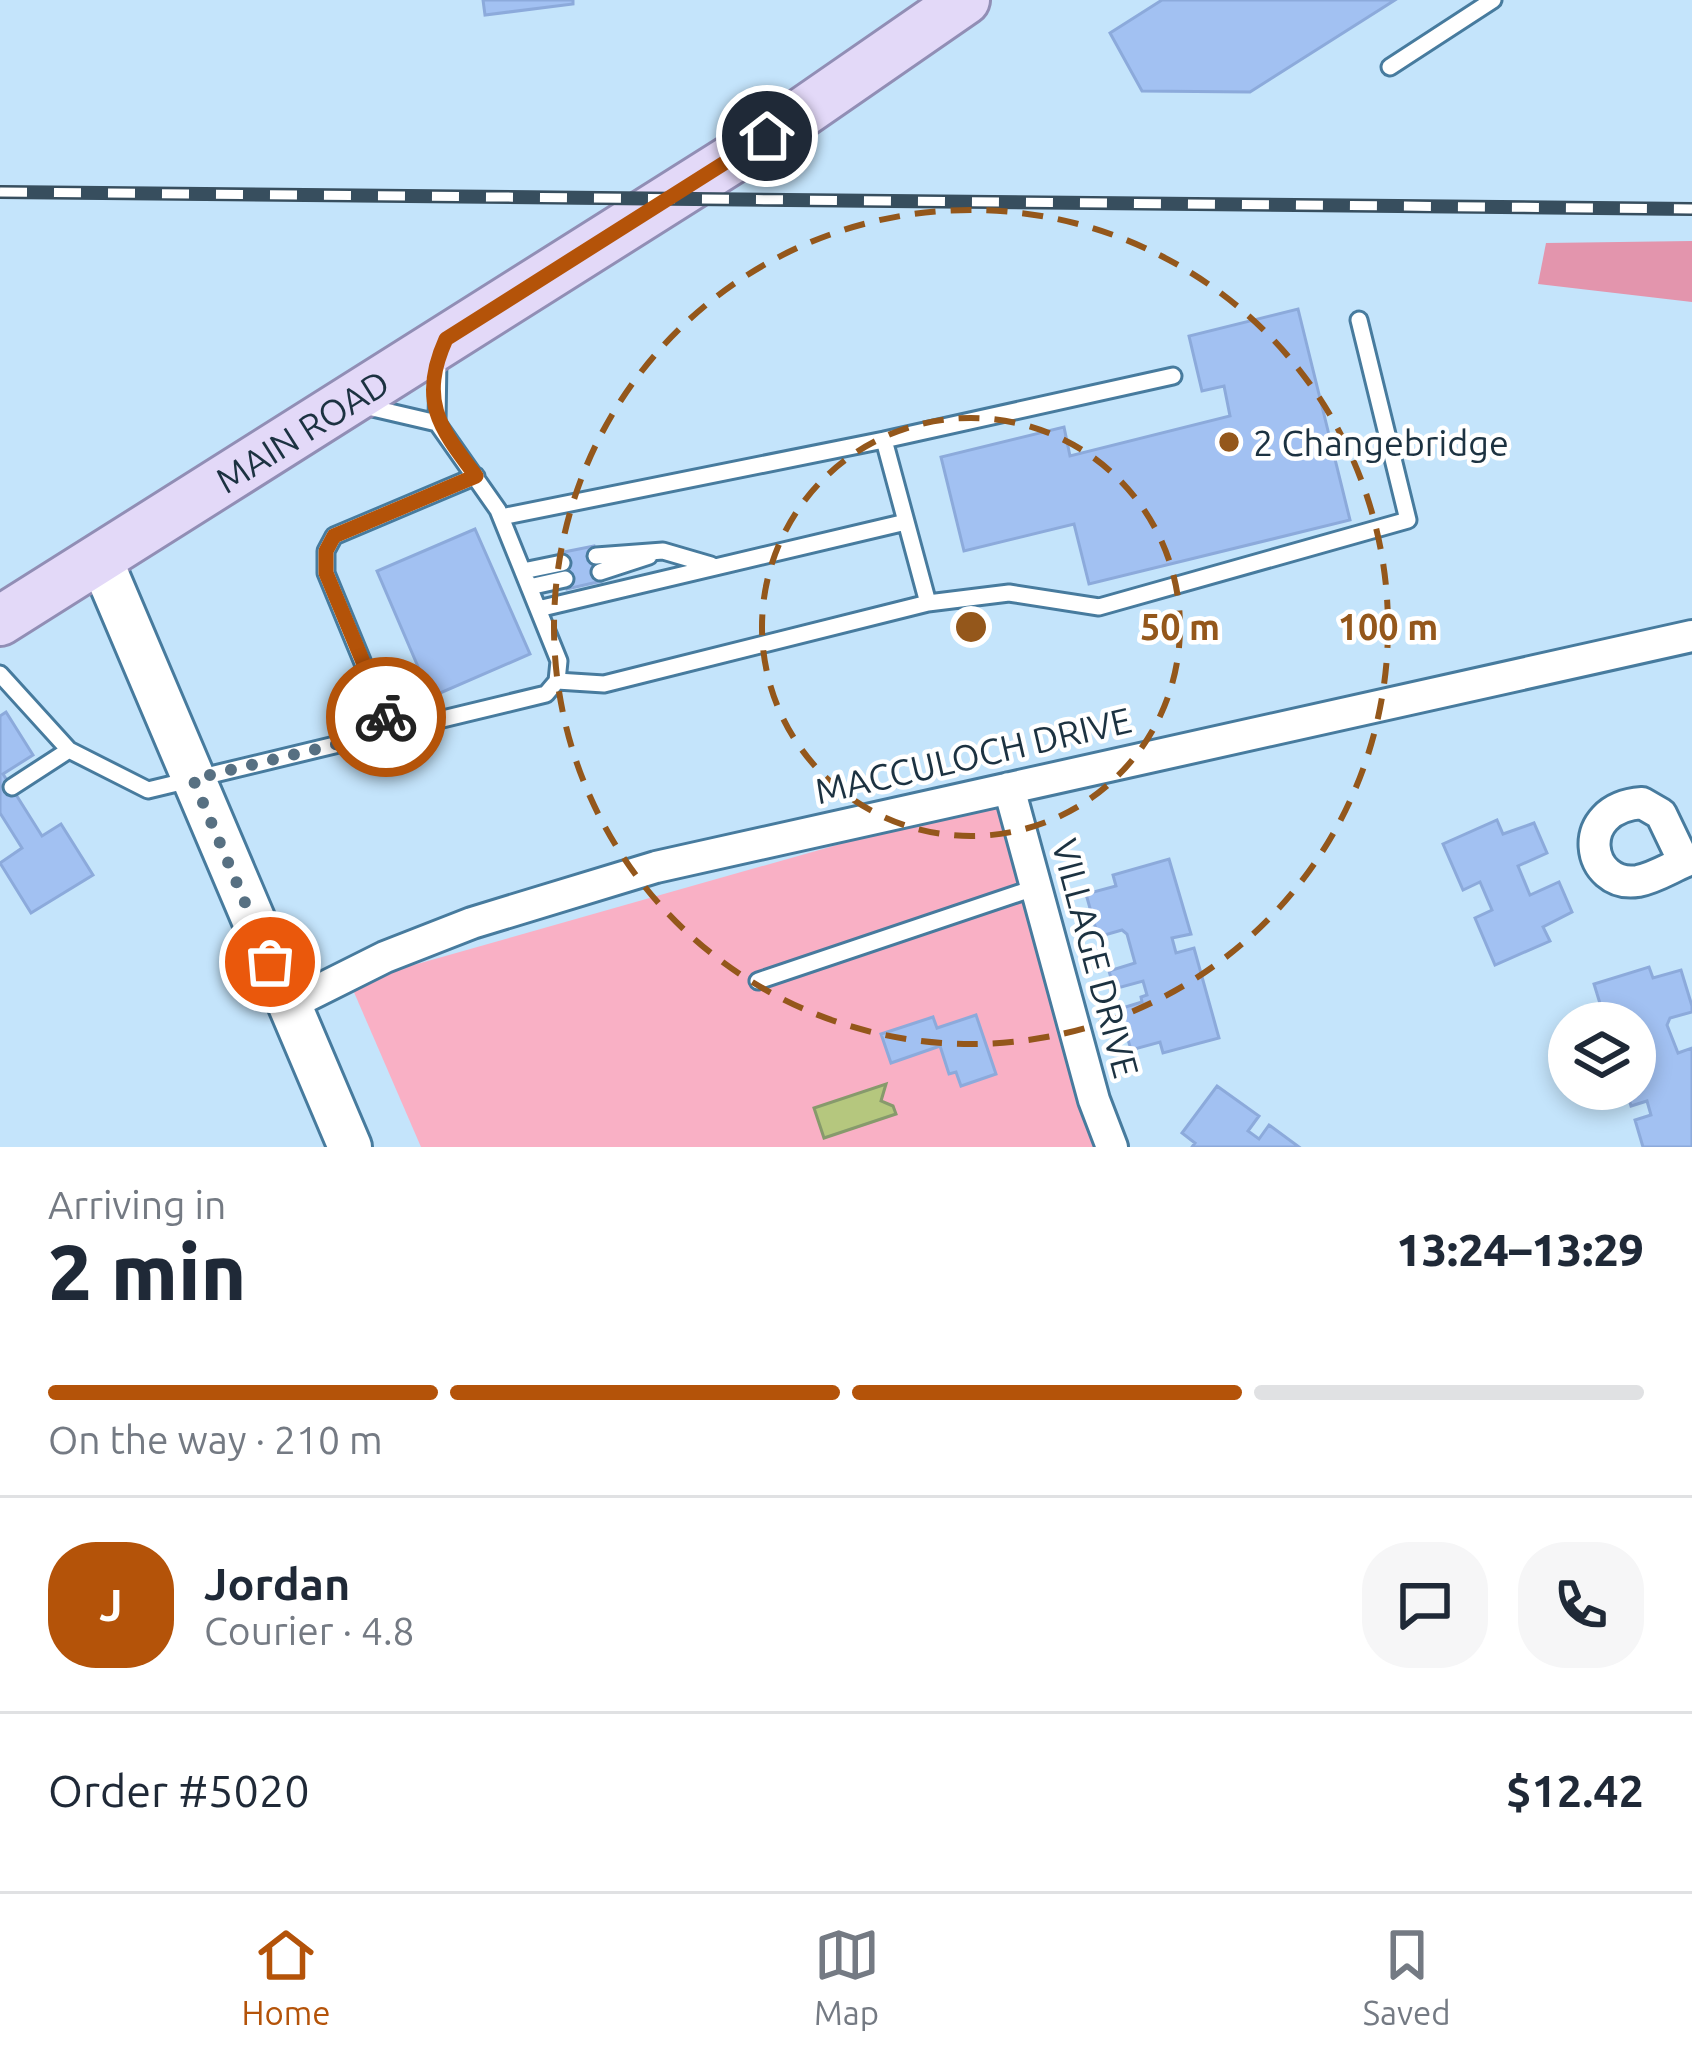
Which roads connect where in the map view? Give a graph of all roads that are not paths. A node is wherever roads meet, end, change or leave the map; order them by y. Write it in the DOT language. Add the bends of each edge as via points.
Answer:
graph roads {
  1 [pos="1493,0"];
  2 [pos="961,1"];
  3 [pos="1390,67"];
  4 [pos="1359,320"];
  5 [pos="446,339"];
  6 [pos="1173,376"];
  7 [pos="343,404"];
  8 [pos="436,423"];
  9 [pos="884,440"];
  10 [pos="476,476"];
  11 [pos="501,517"];
  12 [pos="906,522"];
  13 [pos="100,558"];
  14 [pos="598,564"];
  15 [pos="719,567"];
  16 [pos="563,571"];
  17 [pos="526,579"];
  18 [pos="928,603"];
  19 [pos="538,608"];
  20 [pos="0,621"];
  21 [pos="1692,636"];
  22 [pos="557,681"];
  23 [pos="3,686"];
  24 [pos="391,731"];
  25 [pos="68,750"];
  26 [pos="193,779"];
  27 [pos="11,787"];
  28 [pos="1009,788"];
  29 [pos="1037,887"];
  30 [pos="758,981"];
  31 [pos="289,1005"];
  32 [pos="350,1147"];
  33 [pos="1112,1147"];
  1 -- 3 [label="lane"];
  2 -- 5 [label="main road, MAIN ROAD" via="767,136"];
  4 -- 18 [label="lane" via="1408,520 1100,607 1009,593"];
  5 -- 7 [label="main road, MAIN ROAD"];
  5 -- 8 [label="lane" via="434,377"];
  6 -- 9 [label="lane"];
  7 -- 8 [label="lane"];
  7 -- 13 [label="main road, MAIN ROAD"];
  8 -- 10 [label="lane"];
  9 -- 11 [label="lane"];
  9 -- 12 [label="lane"];
  10 -- 11 [label="lane"];
  10 -- 24 [label="lane" via="334,536 326,551 326,573"];
  11 -- 17 [label="lane"];
  12 -- 15 [label="lane"];
  12 -- 18 [label="lane"];
  13 -- 20 [label="main road, MAIN ROAD"];
  13 -- 26 [label="main road"];
  14 -- 15 [label="lane" via="663,551"];
  15 -- 19 [label="lane"];
  16 -- 17 [label="lane"];
  17 -- 19 [label="lane"];
  18 -- 22 [label="lane" via="604,684"];
  19 -- 22 [label="lane" via="559,661"];
  21 -- 28 [label="street, MACCULOCH DRIVE"];
  22 -- 24 [label="lane" via="527,700"];
  23 -- 25 [label="lane"];
  24 -- 26 [label="lane"];
  25 -- 26 [label="lane" via="148,790"];
  25 -- 27 [label="lane"];
  26 -- 31 [label="main road"];
  28 -- 29 [label="street, VILLAGE DRIVE"];
  28 -- 31 [label="street, MACCULOCH DRIVE" via="562,892 385,957"];
  29 -- 30 [label="lane"];
  29 -- 33 [label="street, VILLAGE DRIVE"];
  31 -- 32 [label="main road"];
}
